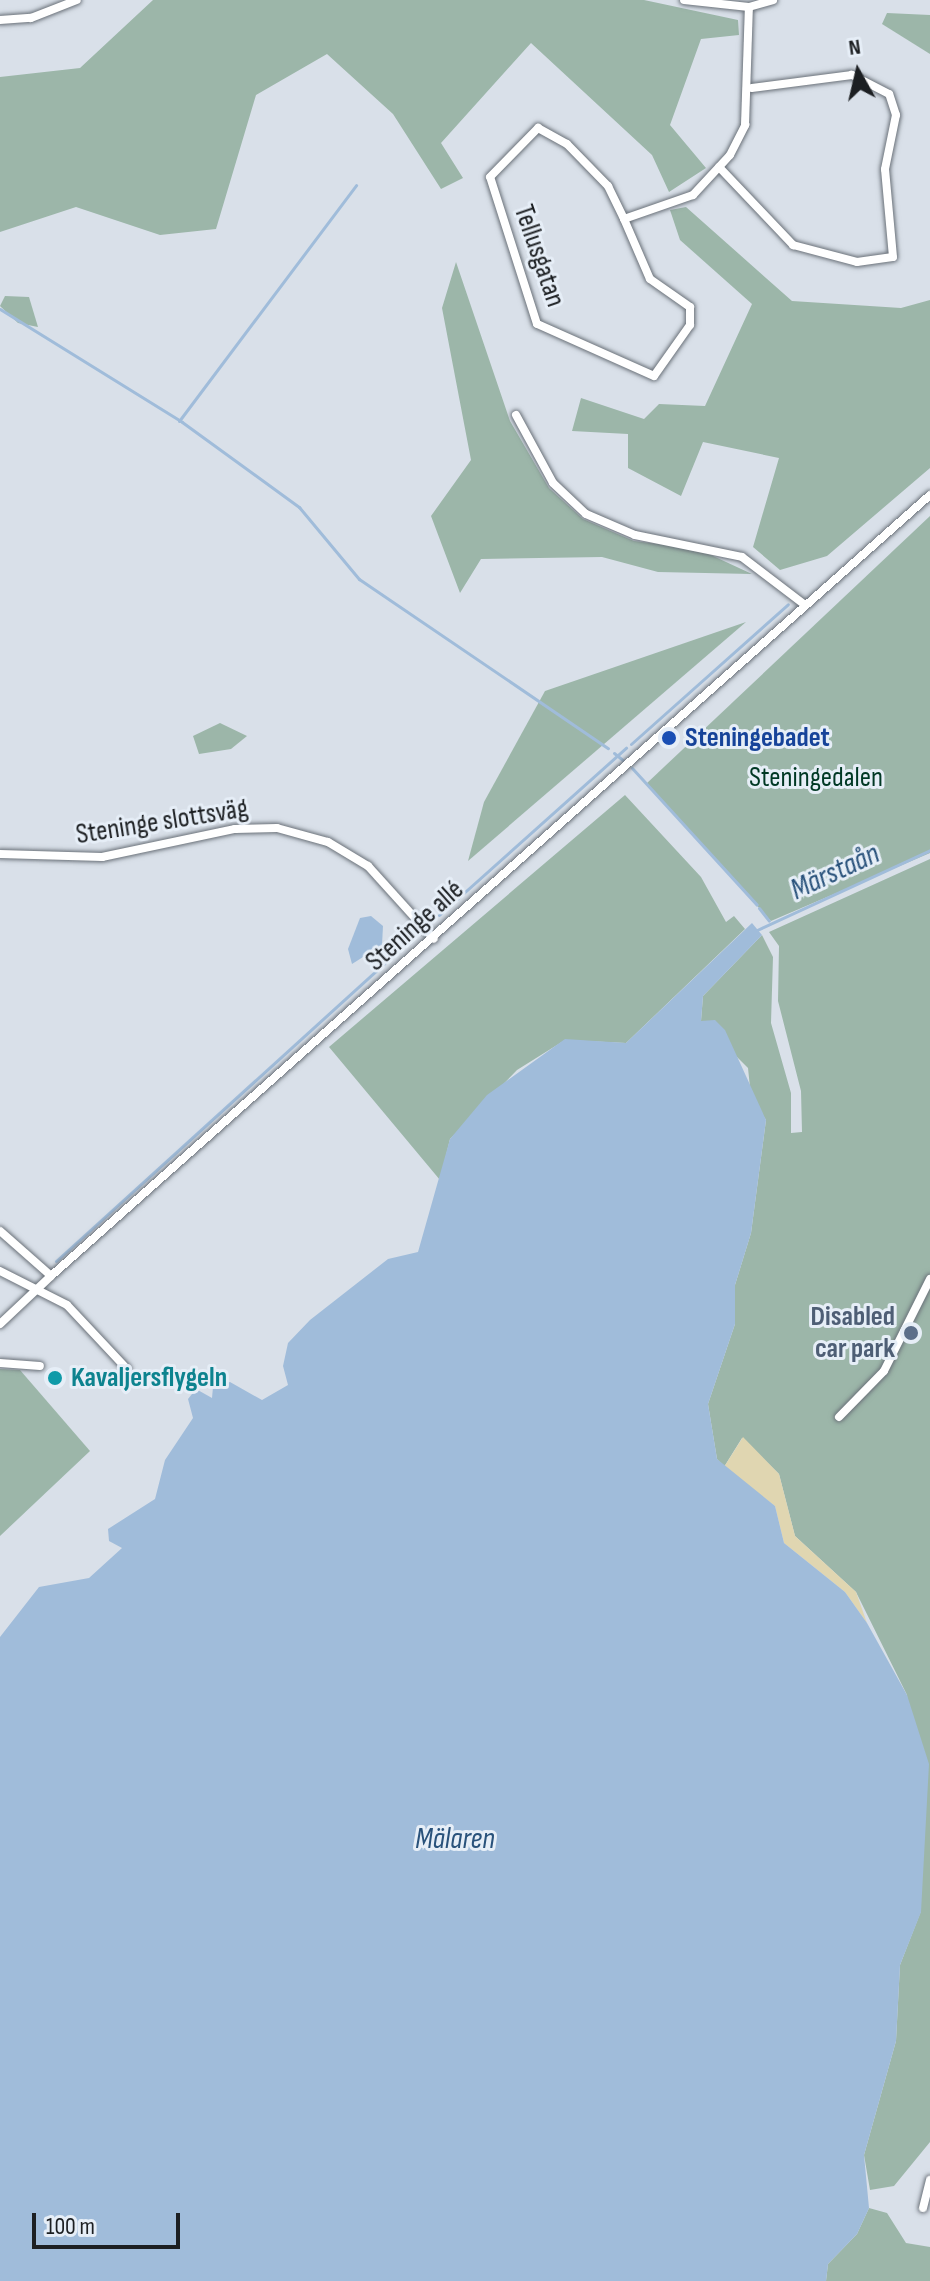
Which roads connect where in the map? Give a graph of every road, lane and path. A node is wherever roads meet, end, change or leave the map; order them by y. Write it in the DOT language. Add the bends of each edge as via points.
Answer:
graph roads {
  1 [pos="77,0"];
  2 [pos="684,0"];
  3 [pos="773,0"];
  4 [pos="749,7"];
  5 [pos="0,20"];
  6 [pos="752,88"];
  7 [pos="719,167"];
  8 [pos="624,219"];
  9 [pos="516,415"];
  10 [pos="930,495"];
  11 [pos="805,605"];
  12 [pos="0,854"];
  13 [pos="434,939"];
  14 [pos="0,1231"];
  15 [pos="0,1271"];
  16 [pos="51,1276"];
  17 [pos="930,1279"];
  18 [pos="35,1292"];
  19 [pos="0,1324"];
  20 [pos="0,1363"];
  21 [pos="40,1366"];
  22 [pos="127,1369"];
  23 [pos="839,1417"];
  24 [pos="930,2180"];
  25 [pos="923,2208"];
  1 -- 5 [label="street" via="31,18"];
  2 -- 4 [label="street"];
  3 -- 4 [label="street"];
  4 -- 6 [label="street"];
  6 -- 7 [label="street" via="745,125"];
  6 -- 7 [label="street" via="852,75 889,94 896,115 885,169 893,257 857,262 793,245"];
  7 -- 8 [label="street" via="671,207"];
  8 -- 8 [label="street, Tellusgatan" via="650,279 690,307 690,325 654,376 537,324 490,177 531,130 548,130 608,186"];
  9 -- 11 [label="street" via="553,483 586,514 635,535 742,557"];
  10 -- 11 [label="street, Steninge allé"];
  11 -- 13 [label="street, Steninge allé"];
  12 -- 13 [label="street, Steninge slottsväg" via="102,857 235,829 277,828 328,842 368,866"];
  13 -- 16 [label="street, Steninge allé"];
  14 -- 16 [label="street"];
  15 -- 18 [label="street"];
  16 -- 18 [label="street, Steninge allé"];
  17 -- 23 [label="street" via="884,1371"];
  18 -- 19 [label="street, Steninge allé"];
  18 -- 22 [label="street" via="67,1305"];
  20 -- 21 [label="street"];
  24 -- 25 [label="street"];
}
